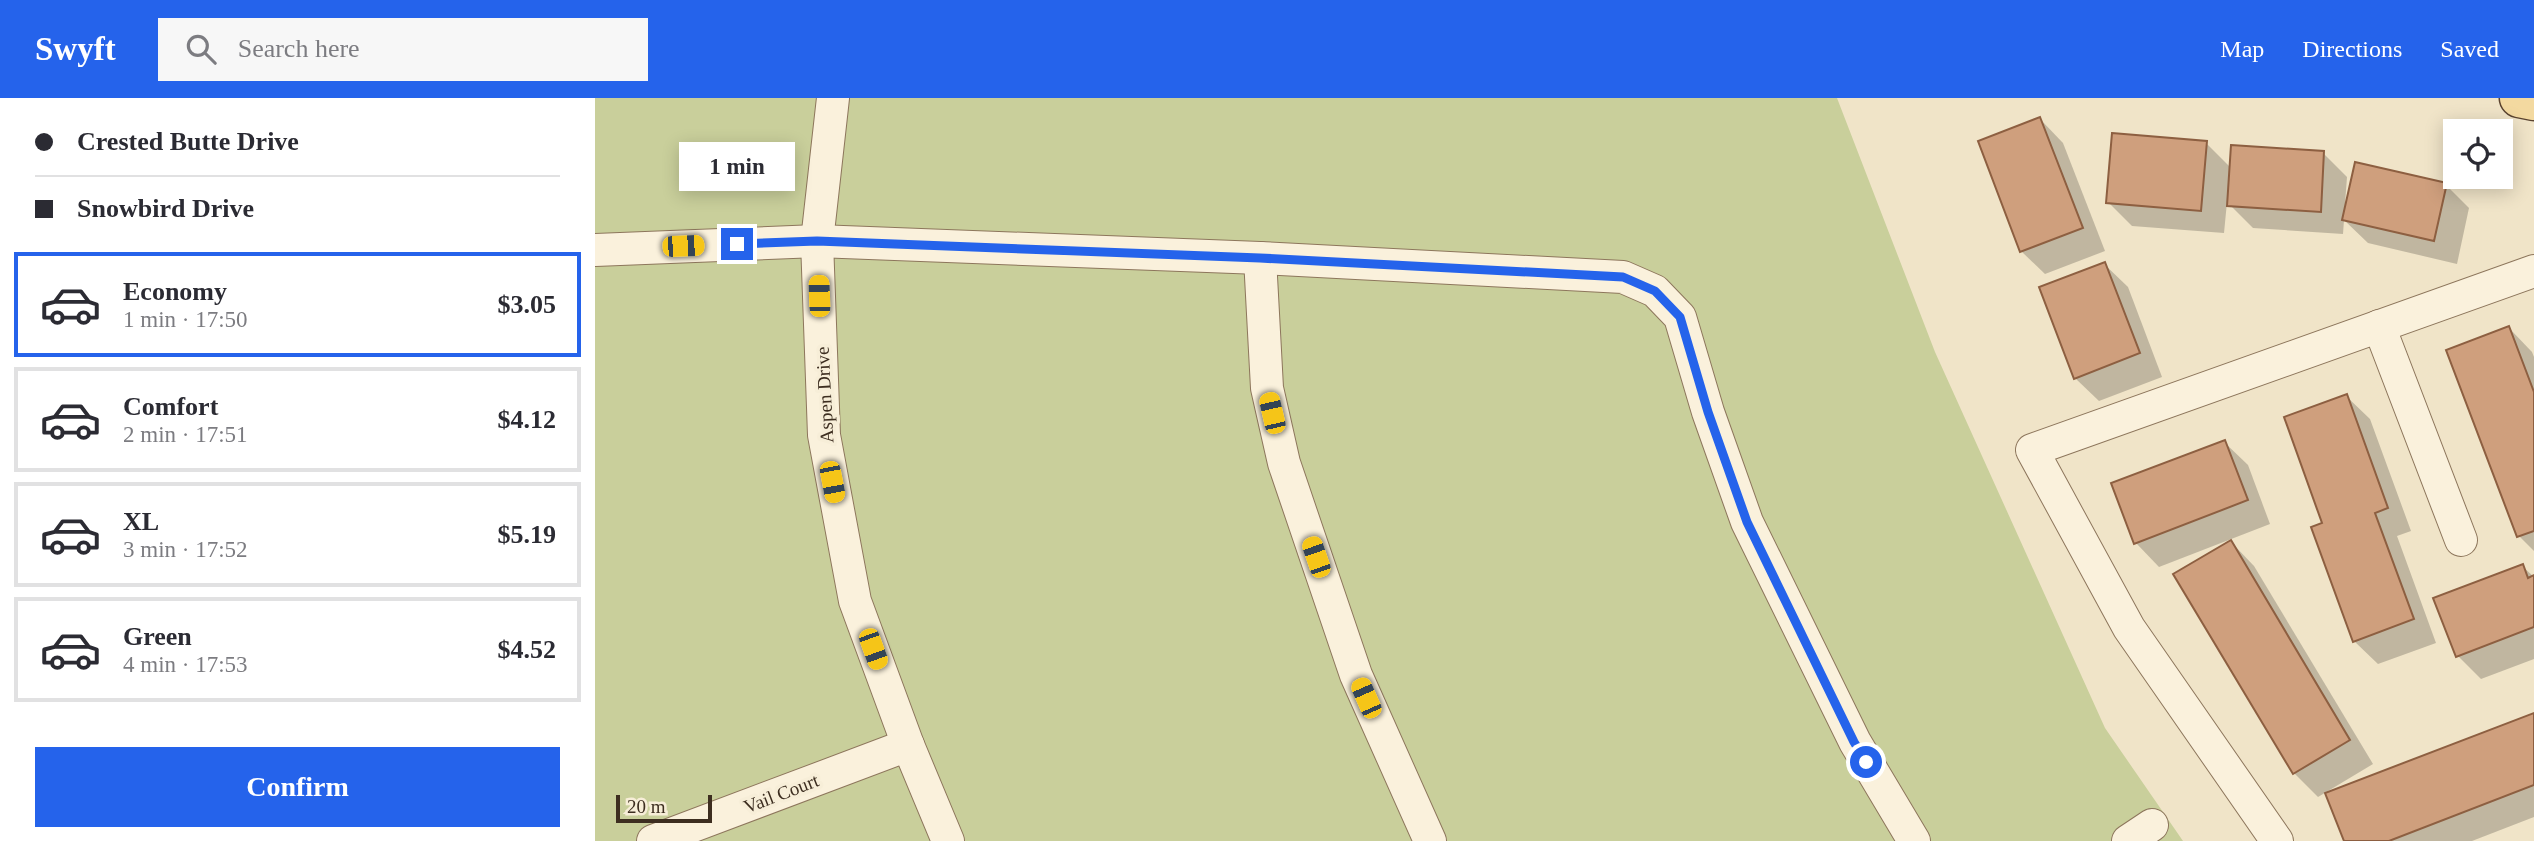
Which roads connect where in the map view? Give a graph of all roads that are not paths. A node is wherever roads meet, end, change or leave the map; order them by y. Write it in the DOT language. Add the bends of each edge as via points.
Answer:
graph roads {
  1 [pos="833,98"];
  2 [pos="2519,98"];
  3 [pos="2534,101"];
  4 [pos="817,241"];
  5 [pos="595,250"];
  6 [pos="1260,258"];
  7 [pos="2534,271"];
  8 [pos="2379,326"];
  9 [pos="2461,540"];
  10 [pos="908,745"];
  11 [pos="653,841"];
  12 [pos="948,841"];
  13 [pos="1430,841"];
  14 [pos="1914,841"];
  15 [pos="2277,841"];
  1 -- 4 [label="street, Aspen Drive"];
  2 -- 3 [label="main road"];
  4 -- 5 [label="street"];
  4 -- 6 [label="street"];
  4 -- 10 [label="street, Aspen Drive" via="824,435 855,601"];
  6 -- 13 [label="street" via="1266,388 1284,463 1356,675"];
  6 -- 14 [label="street" via="1623,277 1655,291 1680,317 1747,522 1854,742"];
  7 -- 8 [label="street"];
  8 -- 9 [label="street"];
  8 -- 15 [label="street" via="2032,450 2129,628"];
  10 -- 11 [label="street, Vail Court"];
  10 -- 12 [label="street, Aspen Drive"];
}
